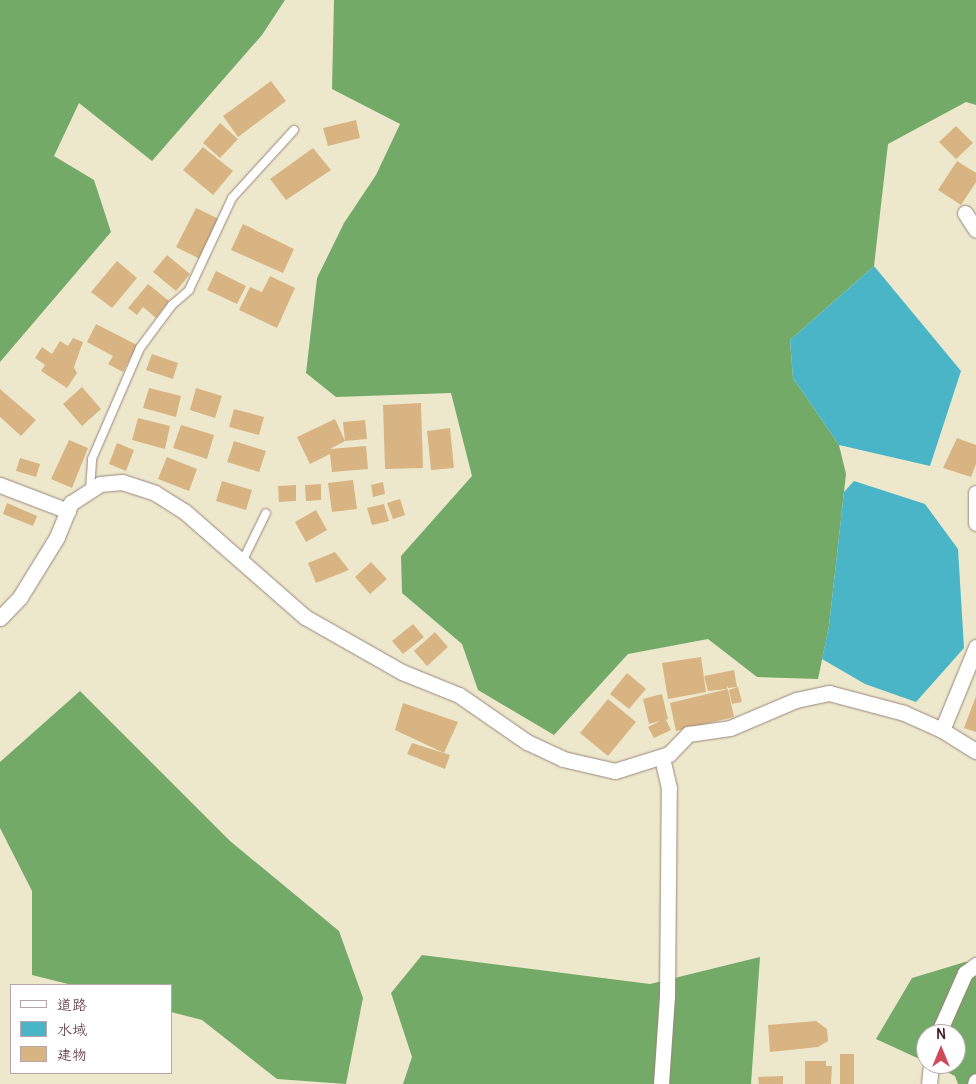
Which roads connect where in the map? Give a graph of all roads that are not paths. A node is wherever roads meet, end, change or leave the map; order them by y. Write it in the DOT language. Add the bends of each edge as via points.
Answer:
graph roads {
  1 [pos="294,130"];
  2 [pos="966,213"];
  3 [pos="976,230"];
  4 [pos="0,485"];
  5 [pos="90,490"];
  6 [pos="976,493"];
  7 [pos="68,511"];
  8 [pos="266,513"];
  9 [pos="976,523"];
  10 [pos="243,560"];
  11 [pos="0,618"];
  12 [pos="976,647"];
  13 [pos="942,730"];
  14 [pos="976,751"];
  15 [pos="662,757"];
  16 [pos="976,965"];
  17 [pos="943,1024"];
  18 [pos="661,1084"];
  1 -- 5 [label="lane" via="232,198 189,290 172,305 140,348 92,459"];
  2 -- 3 [label="street"];
  4 -- 7 [label="street"];
  5 -- 7 [label="street" via="71,503"];
  5 -- 10 [label="street" via="100,484 122,482 155,493 184,511"];
  6 -- 9 [label="street"];
  7 -- 11 [label="street" via="20,597"];
  8 -- 10 [label="lane"];
  10 -- 15 [label="street" via="305,617 402,672 459,695 527,742 556,756 615,771"];
  12 -- 13 [label="street"];
  13 -- 14 [label="street"];
  13 -- 15 [label="street" via="904,713 829,693 796,700 730,728 688,734"];
  15 -- 18 [label="street" via="669,788 668,997"];
  16 -- 17 [label="street" via="966,974"];
}
